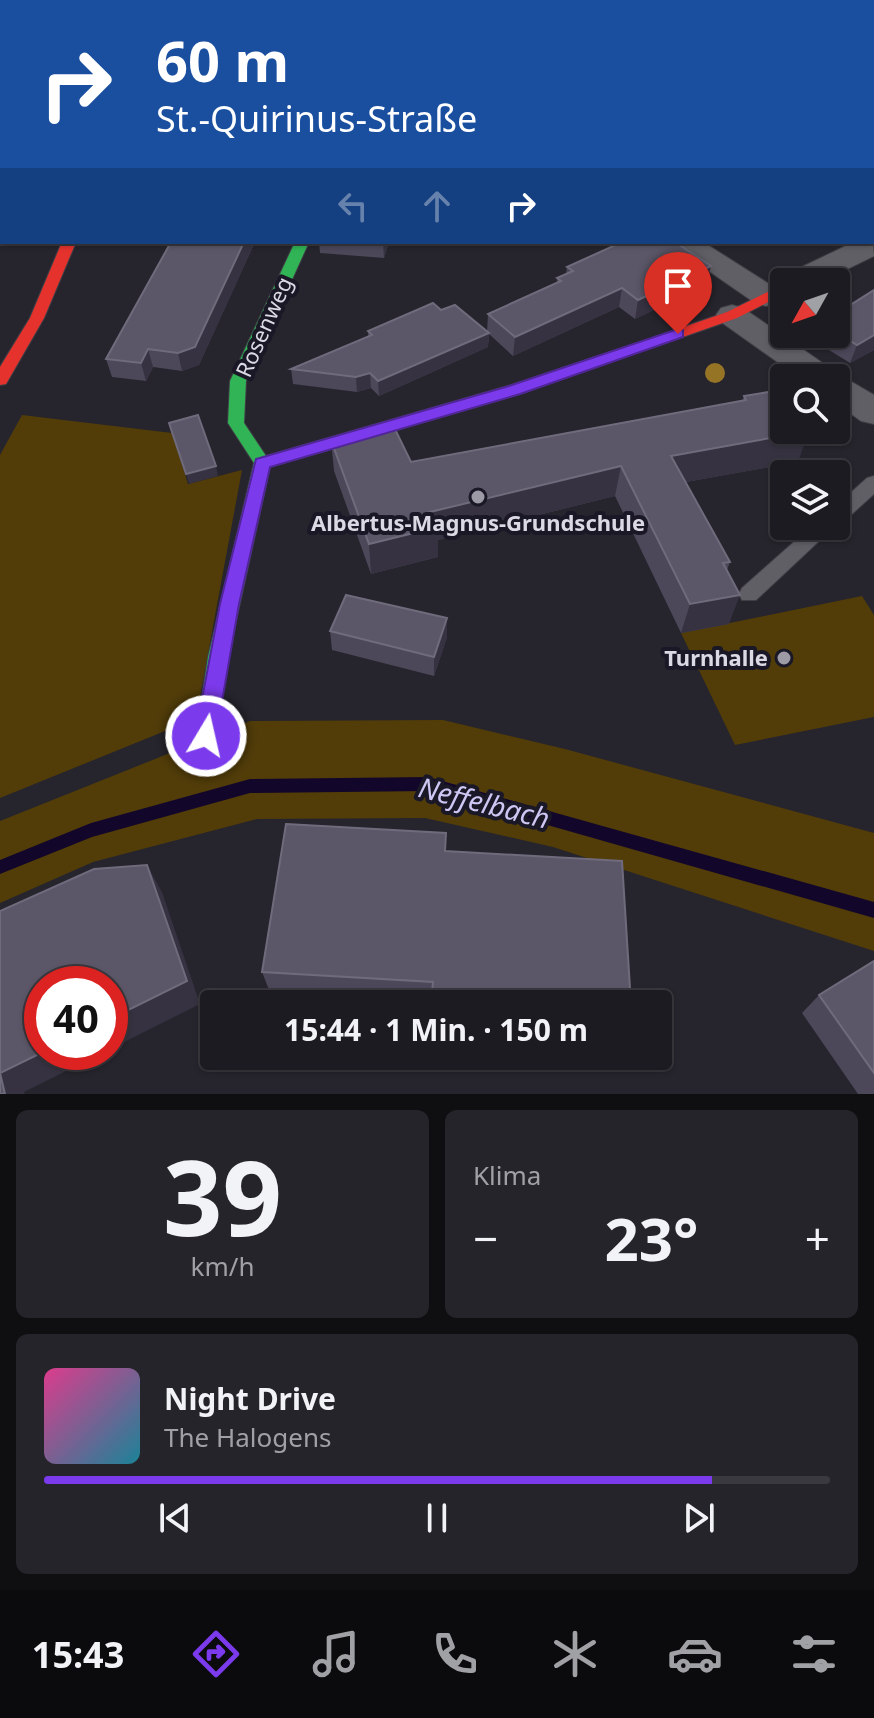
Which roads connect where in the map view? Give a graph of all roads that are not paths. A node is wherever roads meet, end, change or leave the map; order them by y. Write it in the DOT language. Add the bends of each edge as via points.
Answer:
graph roads {
  1 [pos="68,244"];
  2 [pos="301,244"];
  3 [pos="686,244"];
  4 [pos="874,244"];
  5 [pos="825,268"];
  6 [pos="770,289"];
  7 [pos="770,295"];
  8 [pos="732,315"];
  9 [pos="804,364"];
  10 [pos="0,380"];
  11 [pos="850,396"];
  12 [pos="874,412"];
  13 [pos="262,463"];
  14 [pos="874,483"];
  15 [pos="850,504"];
  16 [pos="809,540"];
  17 [pos="749,594"];
  18 [pos="206,736"];
  1 -- 10 [label="street" via="37,318"];
  2 -- 13 [label="street, Rosenweg" via="238,381 236,423"];
  3 -- 6 [label="street"];
  4 -- 5 [label="street"];
  7 -- 8 [label="street"];
  8 -- 9 [label="street"];
  8 -- 13 [label="street" via="514,390"];
  11 -- 12 [label="street"];
  13 -- 18 [label="street" via="221,642"];
  14 -- 15 [label="lane"];
  16 -- 17 [label="lane"];
}
